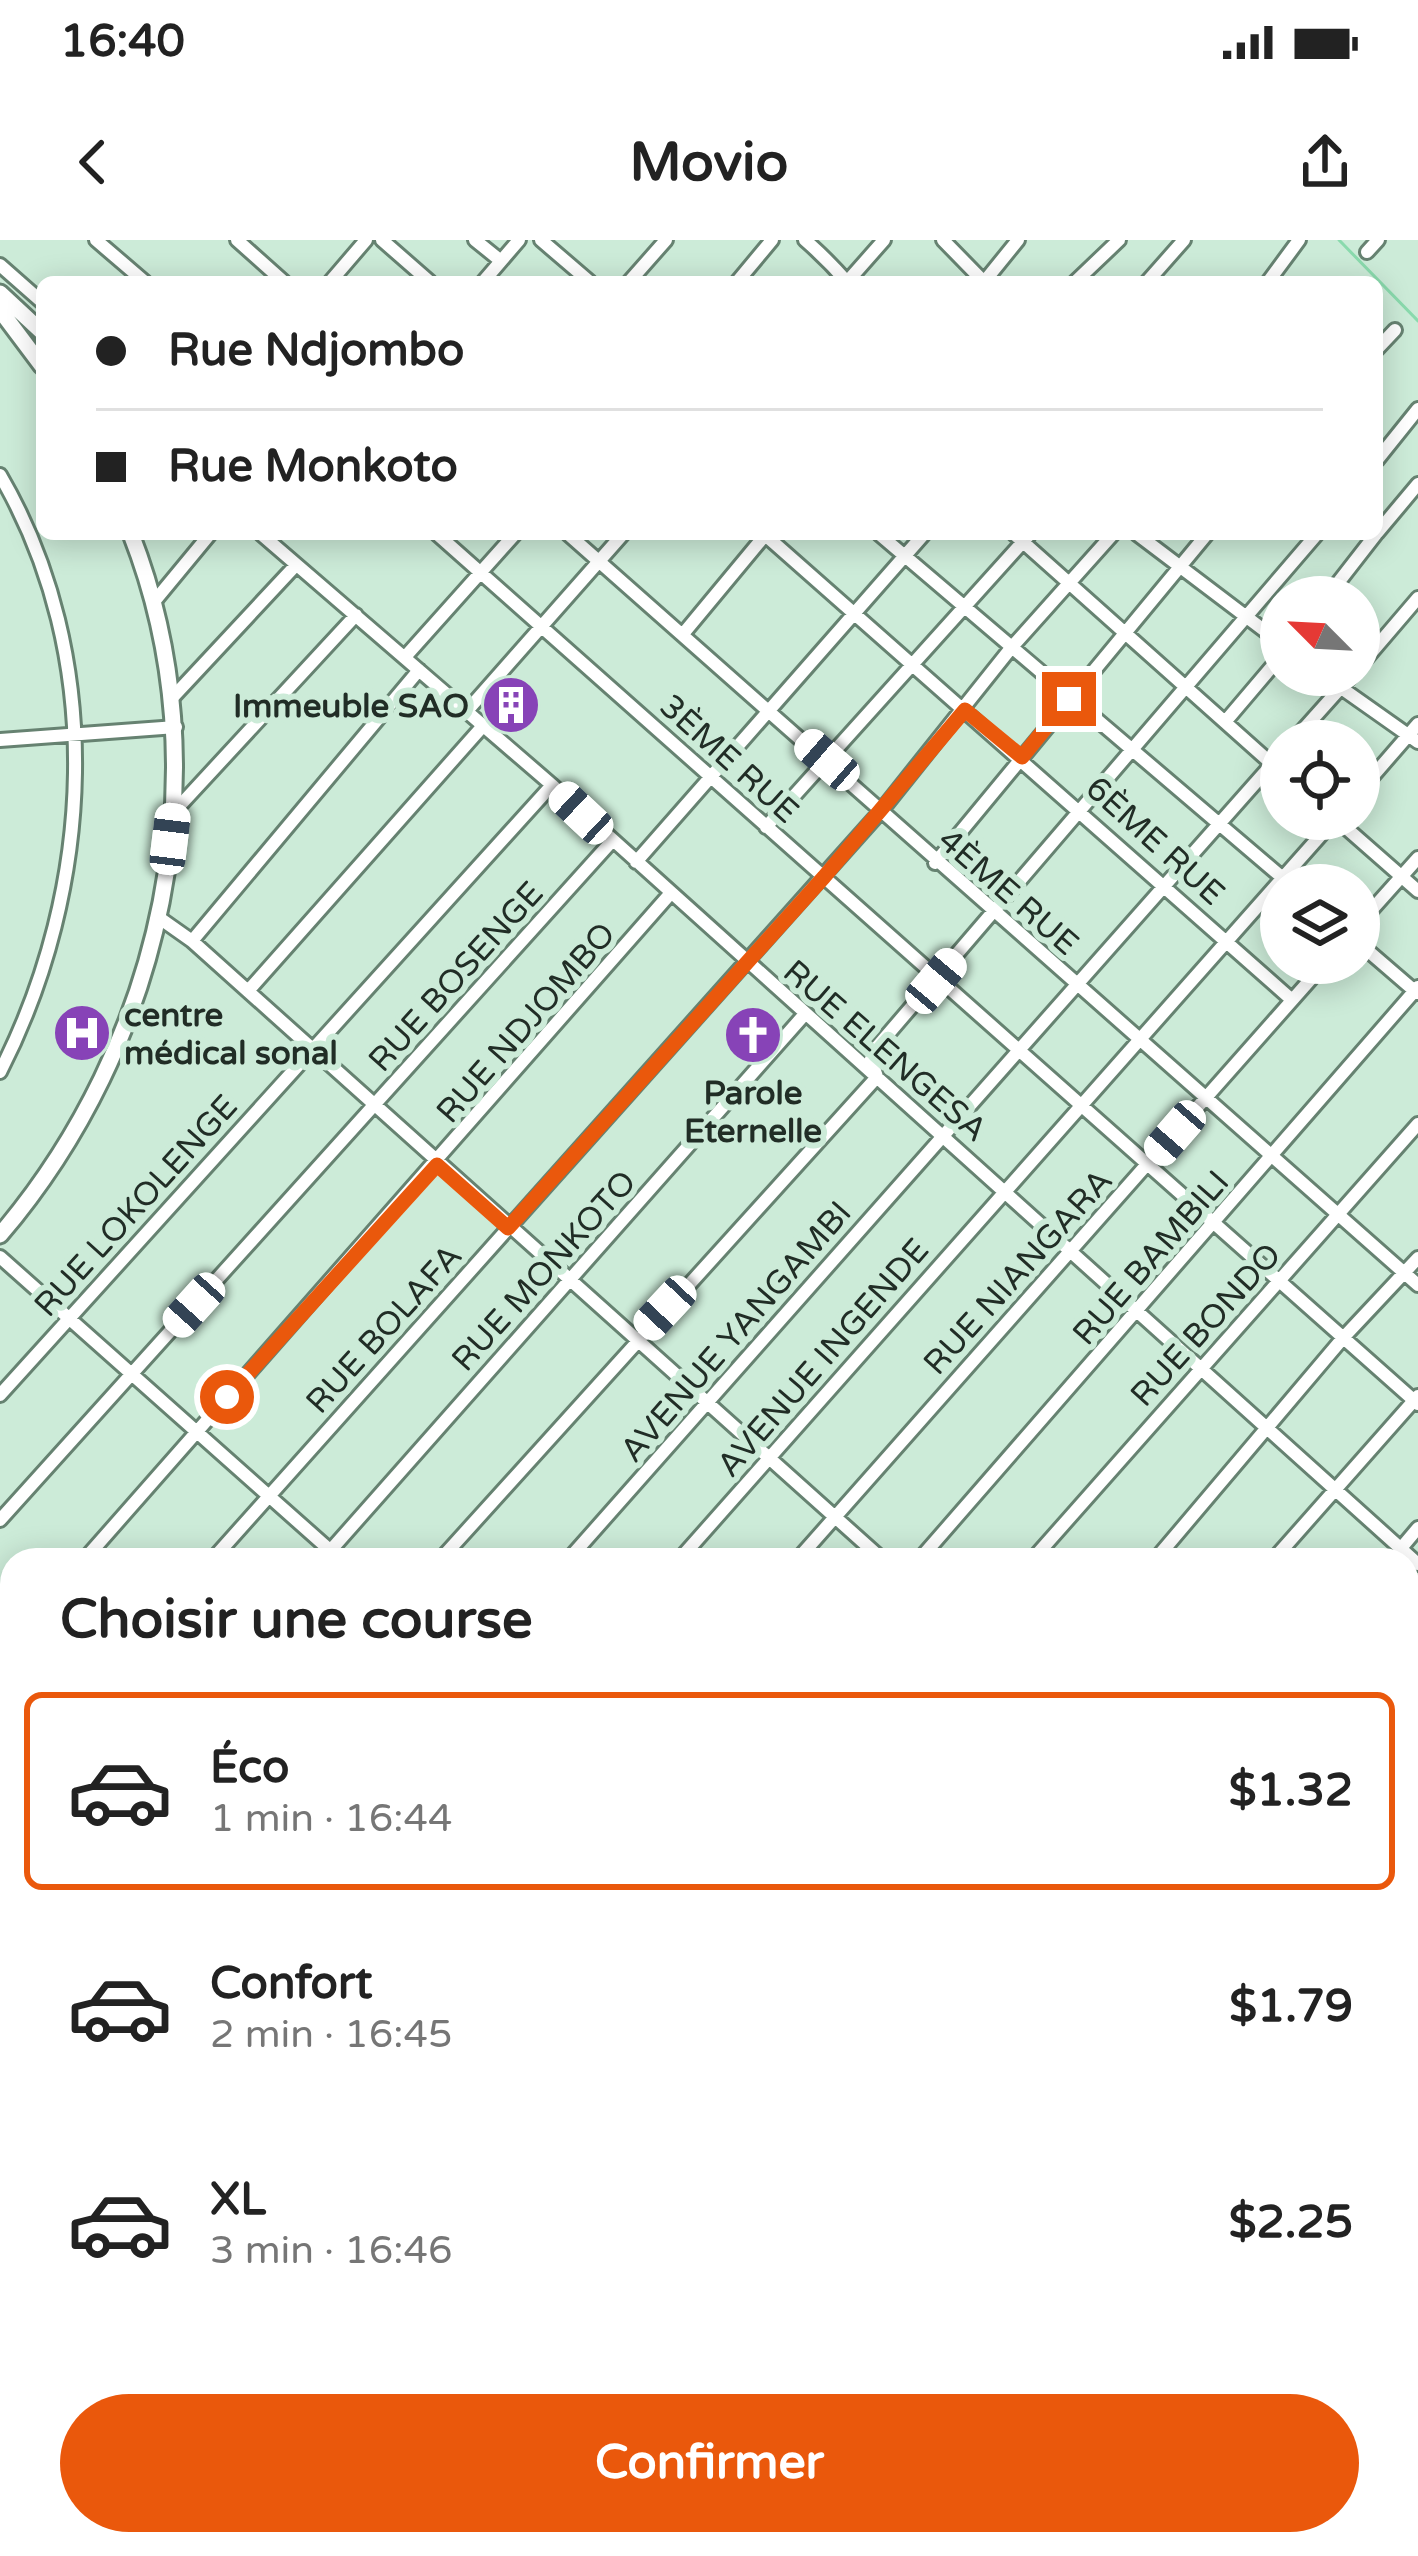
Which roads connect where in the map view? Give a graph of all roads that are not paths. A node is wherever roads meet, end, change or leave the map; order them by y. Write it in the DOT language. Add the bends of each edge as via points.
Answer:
graph roads {
  1 [pos="96,240"];
  2 [pos="237,240"];
  3 [pos="382,240"];
  4 [pos="475,240"];
  5 [pos="519,240"];
  6 [pos="541,240"];
  7 [pos="666,240"];
  8 [pos="772,240"];
  9 [pos="805,240"];
  10 [pos="884,240"];
  11 [pos="944,240"];
  12 [pos="1018,240"];
  13 [pos="1119,240"];
  14 [pos="1184,240"];
  15 [pos="1299,240"];
  16 [pos="1378,240"];
  17 [pos="363,241"];
  18 [pos="558,245"];
  19 [pos="1367,252"];
  20 [pos="501,261"];
  21 [pos="0,265"];
  22 [pos="138,276"];
  23 [pos="277,276"];
  24 [pos="335,276"];
  25 [pos="423,276"];
  26 [pos="488,276"];
  27 [pos="585,276"];
  28 [pos="634,276"];
  29 [pos="742,276"];
  30 [pos="841,276"];
  31 [pos="852,276"];
  32 [pos="978,276"];
  33 [pos="989,276"];
  34 [pos="1081,276"];
  35 [pos="1152,276"];
  36 [pos="1272,276"];
  37 [pos="0,293"];
  38 [pos="36,297"];
  39 [pos="0,310"];
  40 [pos="36,324"];
  41 [pos="1395,330"];
  42 [pos="1383,343"];
  43 [pos="36,349"];
  44 [pos="1418,409"];
  45 [pos="1383,453"];
  46 [pos="0,475"];
  47 [pos="1418,484"];
  48 [pos="1383,526"];
  49 [pos="133,540"];
  50 [pos="205,540"];
  51 [pos="268,540"];
  52 [pos="444,540"];
  53 [pos="509,540"];
  54 [pos="575,540"];
  55 [pos="617,540"];
  56 [pos="760,540"];
  57 [pos="772,540"];
  58 [pos="886,540"];
  59 [pos="919,540"];
  60 [pos="1019,540"];
  61 [pos="1025,540"];
  62 [pos="1108,540"];
  63 [pos="1145,540"];
  64 [pos="1202,540"];
  65 [pos="1312,540"];
  66 [pos="1372,540"];
  67 [pos="905,556"];
  68 [pos="599,560"];
  69 [pos="296,566"];
  70 [pos="1178,570"];
  71 [pos="480,571"];
  72 [pos="1343,576"];
  73 [pos="1066,584"];
  74 [pos="1418,598"];
  75 [pos="153,603"];
  76 [pos="963,605"];
  77 [pos="856,612"];
  78 [pos="356,615"];
  79 [pos="1248,620"];
  80 [pos="541,627"];
  81 [pos="1260,629"];
  82 [pos="1125,633"];
  83 [pos="682,634"];
  84 [pos="1380,642"];
  85 [pos="1011,648"];
  86 [pos="405,657"];
  87 [pos="916,665"];
  88 [pos="419,670"];
  89 [pos="1260,681"];
  90 [pos="1186,690"];
  91 [pos="1334,696"];
  92 [pos="1354,696"];
  93 [pos="172,697"];
  94 [pos="1069,699"];
  95 [pos="768,709"];
  96 [pos="965,710"];
  97 [pos="466,712"];
  98 [pos="1312,720"];
  99 [pos="1225,722"];
  100 [pos="482,727"];
  101 [pos="176,728"];
  102 [pos="76,733"];
  103 [pos="1415,734"];
  104 [pos="0,740"];
  105 [pos="1260,749"];
  106 [pos="1131,751"];
  107 [pos="1022,757"];
  108 [pos="827,760"];
  109 [pos="1380,770"];
  110 [pos="713,778"];
  111 [pos="1260,781"];
  112 [pos="552,785"];
  113 [pos="1084,810"];
  114 [pos="881,811"];
  115 [pos="173,813"];
  116 [pos="1219,823"];
  117 [pos="766,827"];
  118 [pos="1319,840"];
  119 [pos="1359,840"];
  120 [pos="611,841"];
  121 [pos="1418,858"];
  122 [pos="636,862"];
  123 [pos="935,863"];
  124 [pos="1266,864"];
  125 [pos="1301,864"];
  126 [pos="824,877"];
  127 [pos="1401,877"];
  128 [pos="1164,884"];
  129 [pos="1418,891"];
  130 [pos="670,894"];
  131 [pos="1380,900"];
  132 [pos="1260,907"];
  133 [pos="993,913"];
  134 [pos="158,917"];
  135 [pos="1226,938"];
  136 [pos="192,941"];
  137 [pos="1380,960"];
  138 [pos="745,962"];
  139 [pos="936,981"];
  140 [pos="1075,984"];
  141 [pos="1306,984"];
  142 [pos="248,991"];
  143 [pos="1417,991"];
  144 [pos="1292,1000"];
  145 [pos="804,1015"];
  146 [pos="1135,1039"];
  147 [pos="314,1049"];
  148 [pos="1016,1050"];
  149 [pos="0,1072"];
  150 [pos="877,1077"];
  151 [pos="1204,1100"];
  152 [pos="375,1106"];
  153 [pos="1078,1106"];
  154 [pos="1418,1124"];
  155 [pos="940,1135"];
  156 [pos="1271,1159"];
  157 [pos="437,1165"];
  158 [pos="1147,1166"];
  159 [pos="1004,1190"];
  160 [pos="1339,1218"];
  161 [pos="1215,1225"];
  162 [pos="508,1228"];
  163 [pos="0,1235"];
  164 [pos="1072,1250"];
  165 [pos="0,1257"];
  166 [pos="1418,1258"];
  167 [pos="1405,1274"];
  168 [pos="569,1282"];
  169 [pos="1278,1282"];
  170 [pos="1418,1286"];
  171 [pos="1140,1310"];
  172 [pos="68,1317"];
  173 [pos="1342,1338"];
  174 [pos="634,1341"];
  175 [pos="1202,1365"];
  176 [pos="133,1372"];
  177 [pos="0,1395"];
  178 [pos="1417,1400"];
  179 [pos="710,1405"];
  180 [pos="1269,1426"];
  181 [pos="197,1431"];
  182 [pos="769,1460"];
  183 [pos="1337,1487"];
  184 [pos="270,1495"];
  185 [pos="834,1518"];
  186 [pos="0,1520"];
  187 [pos="95,1548"];
  188 [pos="223,1548"];
  189 [pos="322,1548"];
  190 [pos="339,1548"];
  191 [pos="451,1548"];
  192 [pos="579,1548"];
  193 [pos="690,1548"];
  194 [pos="807,1548"];
  195 [pos="869,1548"];
  196 [pos="930,1548"];
  197 [pos="1042,1548"];
  198 [pos="1165,1548"];
  199 [pos="1284,1548"];
  200 [pos="1390,1548"];
  1 -- 22 [label="street"];
  2 -- 23 [label="street"];
  3 -- 25 [label="street"];
  4 -- 20 [label="street"];
  5 -- 20 [label="street"];
  6 -- 18 [label="street"];
  7 -- 28 [label="street"];
  8 -- 29 [label="street"];
  9 -- 30 [label="street"];
  10 -- 31 [label="street"];
  11 -- 32 [label="street"];
  12 -- 33 [label="street"];
  13 -- 34 [label="street"];
  14 -- 35 [label="street"];
  15 -- 36 [label="street"];
  16 -- 19 [label="street"];
  17 -- 24 [label="street"];
  18 -- 27 [label="street"];
  20 -- 26 [label="street"];
  21 -- 38 [label="street"];
  37 -- 40 [label="main road"];
  39 -- 43 [label="main road"];
  41 -- 42 [label="street"];
  44 -- 45 [label="street"];
  46 -- 102 [label="street" via="38,556"];
  47 -- 48 [label="street"];
  49 -- 75 [label="main road"];
  50 -- 75 [label="street"];
  51 -- 69 [label="street, RUE ELENGESA"];
  52 -- 71 [label="street, 3ÈME RUE"];
  53 -- 71 [label="street"];
  54 -- 68 [label="street, 4ÈME RUE"];
  55 -- 68 [label="street"];
  56 -- 83 [label="street"];
  57 -- 77 [label="street, 6ÈME RUE"];
  58 -- 67 [label="street"];
  59 -- 67 [label="street"];
  60 -- 76 [label="street"];
  61 -- 73 [label="street"];
  62 -- 73 [label="street, RUE BOLAFA"];
  63 -- 70 [label="street"];
  64 -- 70 [label="street"];
  65 -- 79 [label="street"];
  66 -- 72 [label="street"];
  67 -- 76 [label="street"];
  67 -- 77 [label="street"];
  68 -- 80 [label="street"];
  68 -- 83 [label="street, 4ÈME RUE"];
  69 -- 78 [label="street, RUE ELENGESA"];
  69 -- 93 [label="street"];
  70 -- 79 [label="street"];
  70 -- 82 [label="street"];
  71 -- 80 [label="street, 3ÈME RUE"];
  71 -- 86 [label="street"];
  73 -- 82 [label="street"];
  73 -- 85 [label="street, RUE BOLAFA"];
  74 -- 84 [label="street"];
  75 -- 93 [label="main road"];
  76 -- 85 [label="street"];
  76 -- 87 [label="street"];
  77 -- 87 [label="street, 6ÈME RUE"];
  77 -- 95 [label="street"];
  78 -- 86 [label="street, RUE ELENGESA"];
  78 -- 115 [label="street"];
  79 -- 81 [label="street"];
  79 -- 90 [label="street"];
  80 -- 97 [label="street"];
  80 -- 110 [label="street, 3ÈME RUE"];
  82 -- 90 [label="street"];
  82 -- 94 [label="street"];
  83 -- 95 [label="street, 4ÈME RUE"];
  85 -- 94 [label="street"];
  85 -- 96 [label="street, RUE BOLAFA"];
  86 -- 88 [label="street, RUE ELENGESA"];
  87 -- 96 [label="street, 6ÈME RUE"];
  87 -- 108 [label="street"];
  88 -- 97 [label="street, RUE ELENGESA"];
  88 -- 136 [label="street"];
  89 -- 99 [label="street"];
  90 -- 99 [label="street"];
  90 -- 106 [label="street"];
  91 -- 98 [label="street"];
  92 -- 103 [label="street"];
  93 -- 101 [label="main road"];
  94 -- 106 [label="street"];
  94 -- 107 [label="street"];
  95 -- 108 [label="street, 4ÈME RUE"];
  95 -- 110 [label="street"];
  96 -- 107 [label="street, 6ÈME RUE"];
  96 -- 114 [label="street, RUE BOLAFA"];
  97 -- 100 [label="street, RUE ELENGESA"];
  99 -- 105 [label="street"];
  100 -- 112 [label="street, RUE ELENGESA"];
  100 -- 142 [label="street"];
  101 -- 102 [label="street"];
  101 -- 115 [label="main road"];
  102 -- 104 [label="street"];
  102 -- 149 [label="street" via="60,909 37,992"];
  103 -- 109 [label="street"];
  106 -- 113 [label="street"];
  106 -- 116 [label="street"];
  107 -- 113 [label="street, 6ÈME RUE"];
  107 -- 123 [label="street"];
  108 -- 114 [label="street, 4ÈME RUE"];
  108 -- 117 [label="street"];
  110 -- 117 [label="street, 3ÈME RUE"];
  110 -- 122 [label="street"];
  111 -- 116 [label="street, AVENUE YANGAMBI"];
  112 -- 120 [label="street, RUE ELENGESA"];
  112 -- 147 [label="street, RUE LOKOLENGE"];
  113 -- 128 [label="street, 6ÈME RUE"];
  113 -- 133 [label="street"];
  114 -- 123 [label="street, 4ÈME RUE"];
  114 -- 126 [label="street, RUE BOLAFA"];
  115 -- 134 [label="main road"];
  116 -- 124 [label="street"];
  116 -- 128 [label="street, AVENUE YANGAMBI"];
  117 -- 126 [label="street, 3ÈME RUE"];
  118 -- 125 [label="street, AVENUE INGENDE"];
  119 -- 127 [label="street"];
  120 -- 122 [label="street, RUE ELENGESA"];
  120 -- 152 [label="street, RUE BOSENGE"];
  121 -- 127 [label="street"];
  122 -- 130 [label="street, RUE ELENGESA"];
  123 -- 133 [label="street, 4ÈME RUE"];
  126 -- 138 [label="street, RUE BOLAFA"];
  126 -- 139 [label="street, 3ÈME RUE"];
  127 -- 129 [label="street"];
  127 -- 131 [label="street"];
  128 -- 135 [label="street, 6ÈME RUE"];
  128 -- 140 [label="street, AVENUE YANGAMBI"];
  130 -- 138 [label="street, RUE ELENGESA"];
  130 -- 157 [label="street, RUE NDJOMBO"];
  132 -- 135 [label="street, AVENUE INGENDE"];
  133 -- 139 [label="street"];
  133 -- 140 [label="street, 4ÈME RUE"];
  134 -- 136 [label="street"];
  134 -- 163 [label="main road" via="126,1028 93,1100"];
  135 -- 144 [label="street, 6ÈME RUE"];
  135 -- 146 [label="street, AVENUE INGENDE"];
  136 -- 142 [label="street"];
  137 -- 143 [label="street"];
  138 -- 145 [label="street, RUE ELENGESA"];
  138 -- 162 [label="street, RUE BOLAFA"];
  139 -- 148 [label="street, 3ÈME RUE"];
  139 -- 150 [label="street" via="877,1047"];
  140 -- 146 [label="street, 4ÈME RUE"];
  140 -- 148 [label="street, AVENUE YANGAMBI"];
  141 -- 144 [label="street, RUE NIANGARA"];
  142 -- 147 [label="street"];
  143 -- 156 [label="street, RUE BAMBILI"];
  144 -- 151 [label="street, RUE NIANGARA"];
  145 -- 150 [label="street, RUE ELENGESA"];
  145 -- 168 [label="street, RUE MONKOTO"];
  146 -- 151 [label="street, 4ÈME RUE"];
  146 -- 153 [label="street, AVENUE INGENDE"];
  147 -- 152 [label="street"];
  147 -- 172 [label="street, RUE LOKOLENGE"];
  148 -- 153 [label="street, 3ÈME RUE"];
  148 -- 155 [label="street, AVENUE YANGAMBI"];
  150 -- 155 [label="street, RUE ELENGESA"];
  150 -- 174 [label="street"];
  151 -- 156 [label="street, 4ÈME RUE"];
  151 -- 158 [label="street, RUE NIANGARA"];
  152 -- 157 [label="street"];
  152 -- 176 [label="street, RUE BOSENGE"];
  153 -- 158 [label="street, 3ÈME RUE"];
  153 -- 159 [label="street, AVENUE INGENDE"];
  154 -- 160 [label="street, RUE BONDO"];
  155 -- 159 [label="street, RUE ELENGESA"];
  155 -- 179 [label="street, AVENUE YANGAMBI"];
  156 -- 160 [label="street, 4ÈME RUE"];
  156 -- 161 [label="street, RUE BAMBILI"];
  157 -- 162 [label="street"];
  157 -- 181 [label="street, RUE NDJOMBO"];
  158 -- 161 [label="street, 3ÈME RUE"];
  158 -- 164 [label="street, RUE NIANGARA"];
  159 -- 164 [label="street, RUE ELENGESA"];
  159 -- 182 [label="street, AVENUE INGENDE"];
  160 -- 167 [label="street, 4ÈME RUE"];
  160 -- 169 [label="street, RUE BONDO"];
  161 -- 169 [label="street, 3ÈME RUE"];
  161 -- 171 [label="street, RUE BAMBILI"];
  162 -- 168 [label="street"];
  162 -- 184 [label="street, RUE BOLAFA"];
  164 -- 171 [label="street, RUE ELENGESA"];
  164 -- 185 [label="street, RUE NIANGARA"];
  165 -- 172 [label="street"];
  166 -- 167 [label="street"];
  167 -- 170 [label="street, 4ÈME RUE"];
  167 -- 173 [label="street"];
  168 -- 174 [label="street"];
  168 -- 190 [label="street, RUE MONKOTO"];
  169 -- 173 [label="street, 3ÈME RUE"];
  169 -- 175 [label="street, RUE BONDO"];
  171 -- 175 [label="street, RUE ELENGESA"];
  171 -- 196 [label="street, RUE BAMBILI"];
  172 -- 176 [label="street"];
  172 -- 177 [label="street, RUE LOKOLENGE"];
  173 -- 178 [label="street, 3ÈME RUE"];
  173 -- 180 [label="street"];
  174 -- 179 [label="street"];
  174 -- 191 [label="street"];
  175 -- 180 [label="street, RUE ELENGESA"];
  175 -- 197 [label="street, RUE BONDO"];
  176 -- 181 [label="street"];
  176 -- 186 [label="street, RUE BOSENGE"];
  178 -- 183 [label="street"];
  179 -- 182 [label="street"];
  179 -- 192 [label="street, AVENUE YANGAMBI"];
  180 -- 183 [label="street, RUE ELENGESA"];
  180 -- 198 [label="street"];
  181 -- 184 [label="street"];
  181 -- 187 [label="street, RUE NDJOMBO"];
  182 -- 185 [label="street"];
  182 -- 193 [label="street, AVENUE INGENDE"];
  183 -- 199 [label="street"];
  183 -- 200 [label="street, RUE ELENGESA"];
  184 -- 188 [label="street, RUE BOLAFA"];
  184 -- 189 [label="street"];
  185 -- 194 [label="street, RUE NIANGARA"];
  185 -- 195 [label="street"];
}
